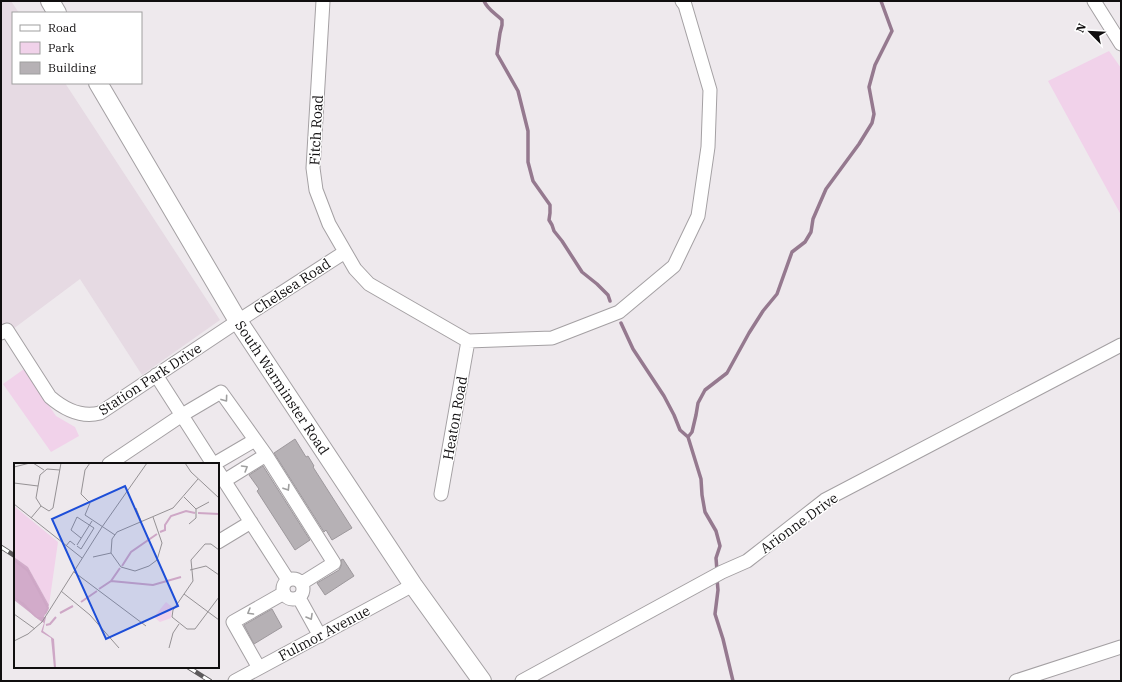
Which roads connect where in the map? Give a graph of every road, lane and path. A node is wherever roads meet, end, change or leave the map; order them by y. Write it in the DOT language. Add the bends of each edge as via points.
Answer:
graph roads {
  1 [pos="50,1"];
  2 [pos="323,1"];
  3 [pos="682,1"];
  4 [pos="1094,1"];
  5 [pos="56,12"];
  6 [pos="1121,44"];
  7 [pos="99,84"];
  8 [pos="345,252"];
  9 [pos="238,321"];
  10 [pos="1,334"];
  11 [pos="468,341"];
  12 [pos="1121,345"];
  13 [pos="156,375"];
  14 [pos="182,415"];
  15 [pos="255,440"];
  16 [pos="266,455"];
  17 [pos="110,463"];
  18 [pos="213,463"];
  19 [pos="216,463"];
  20 [pos="221,476"];
  21 [pos="441,494"];
  22 [pos="251,522"];
  23 [pos="219,541"];
  24 [pos="288,580"];
  25 [pos="302,583"];
  26 [pos="413,585"];
  27 [pos="284,593"];
  28 [pos="299,598"];
  29 [pos="320,636"];
  30 [pos="1121,647"];
  31 [pos="259,668"];
  32 [pos="235,681"];
  33 [pos="482,681"];
  34 [pos="522,681"];
  35 [pos="1016,681"];
  1 -- 5 [label="street"];
  2 -- 8 [label="street, Fitch Road" via="313,168 316,190 328,224"];
  3 -- 11 [label="street" via="710,90 708,147 698,216 674,266 619,312 552,338"];
  4 -- 6 [label="street"];
  7 -- 9 [label="street, South Warminster Road"];
  8 -- 9 [label="street, Chelsea Road"];
  8 -- 11 [label="street, Fitch Road" via="355,269 369,284"];
  9 -- 13 [label="street, Station Park Drive"];
  9 -- 26 [label="street, South Warminster Road"];
  10 -- 13 [label="street, Station Park Drive" via="7,330 50,397 83,415 100,413"];
  11 -- 21 [label="street, Heaton Road"];
  12 -- 34 [label="street, Arionne Drive" via="826,500 747,561 722,572"];
  13 -- 14 [label="street"];
  14 -- 15 [label="street, one-way" via="220,392"];
  14 -- 17 [label="street"];
  14 -- 18 [label="street"];
  15 -- 16 [label="street"];
  15 -- 19 [label="street"];
  20 -- 16 [label="street, one-way"];
  16 -- 25 [label="street, one-way" via="334,564"];
  20 -- 22 [label="street"];
  22 -- 23 [label="street"];
  22 -- 24 [label="street"];
  24 -- 25 [label="street" via="294,578"];
  24 -- 27 [label="street" via="283,586"];
  25 -- 28 [label="street" via="303,593"];
  26 -- 29 [label="street, Fulmor Avenue"];
  26 -- 33 [label="street, South Warminster Road"];
  27 -- 28 [label="street" via="288,598"];
  27 -- 31 [label="street, one-way" via="233,622"];
  28 -- 29 [label="street, one-way"];
  29 -- 31 [label="street, Fulmor Avenue"];
  30 -- 35 [label="street"];
  31 -- 32 [label="street, Fulmor Avenue"];
}
